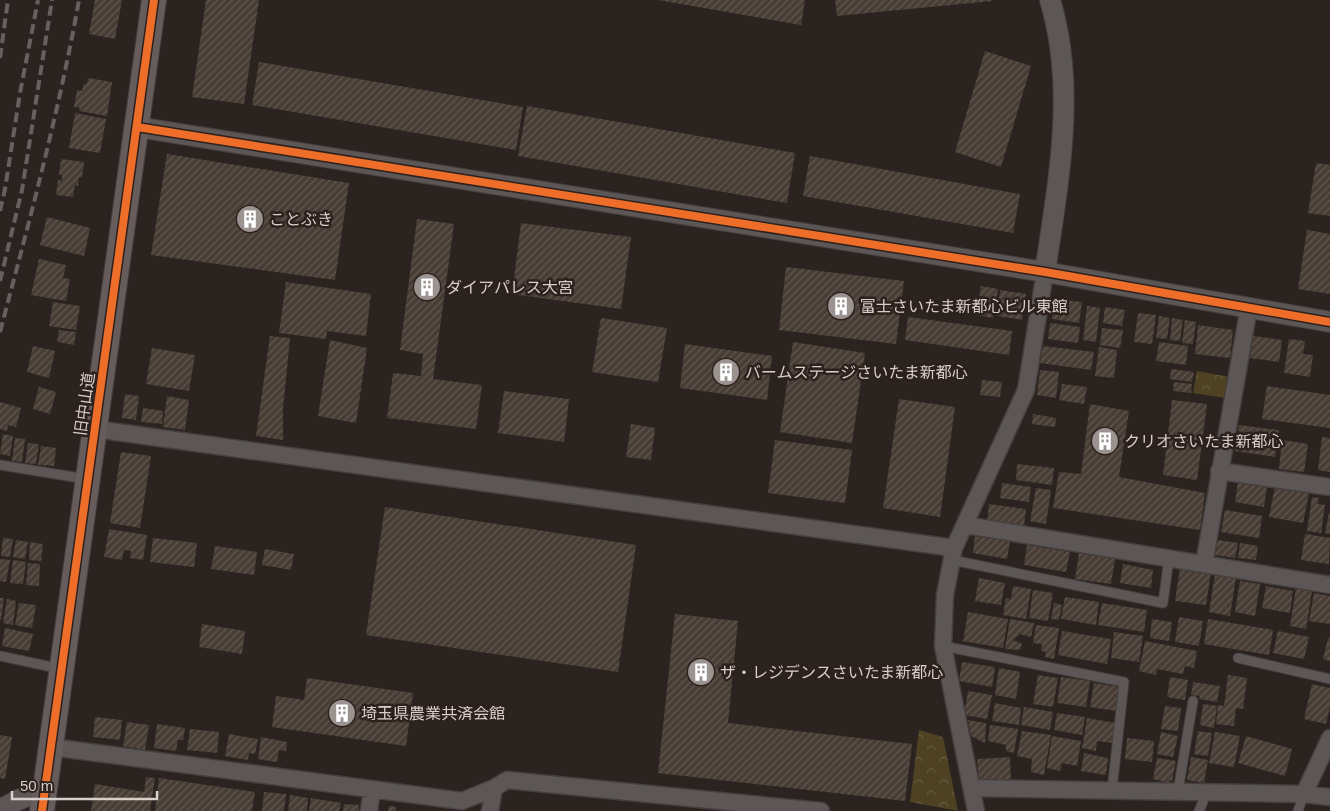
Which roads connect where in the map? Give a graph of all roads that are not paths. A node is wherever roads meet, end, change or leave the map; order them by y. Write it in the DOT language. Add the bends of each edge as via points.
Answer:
graph roads {
  1 [pos="154,0"];
  2 [pos="1050,0"];
  3 [pos="137,127"];
  4 [pos="1045,272"];
  5 [pos="1249,307"];
  6 [pos="1330,322"];
  7 [pos="95,429"];
  8 [pos="0,465"];
  9 [pos="1219,471"];
  10 [pos="88,479"];
  11 [pos="1330,487"];
  12 [pos="965,525"];
  13 [pos="953,554"];
  14 [pos="1169,558"];
  15 [pos="1204,564"];
  16 [pos="1330,586"];
  17 [pos="944,646"];
  18 [pos="0,656"];
  19 [pos="1238,658"];
  20 [pos="61,669"];
  21 [pos="1330,679"];
  22 [pos="1193,701"];
  23 [pos="1330,738"];
  24 [pos="50,747"];
  25 [pos="494,788"];
  26 [pos="972,788"];
  27 [pos="372,789"];
  28 [pos="1112,790"];
  29 [pos="1178,791"];
  30 [pos="1207,792"];
  31 [pos="1304,794"];
  32 [pos="1330,797"];
  33 [pos="44,800"];
  34 [pos="0,810"];
  35 [pos="369,811"];
  36 [pos="490,811"];
  37 [pos="821,811"];
  38 [pos="976,811"];
  39 [pos="1199,811"];
  40 [pos="1298,811"];
  1 -- 3 [label="main road, 旧中山道"];
  2 -- 4 [label="street" via="1062,63 1065,112"];
  3 -- 4 [label="street"];
  3 -- 7 [label="main road, 旧中山道"];
  4 -- 5 [label="street"];
  4 -- 12 [label="street" via="1026,390"];
  5 -- 6 [label="street"];
  5 -- 9 [label="street"];
  7 -- 10 [label="main road, 旧中山道"];
  7 -- 13 [label="street"];
  8 -- 10 [label="lane"];
  9 -- 11 [label="street"];
  9 -- 15 [label="street"];
  10 -- 20 [label="main road, 旧中山道"];
  12 -- 13 [label="street"];
  12 -- 14 [label="street"];
  13 -- 14 [label="lane" via="1163,603"];
  13 -- 17 [label="street" via="945,595"];
  14 -- 15 [label="street"];
  15 -- 16 [label="street"];
  17 -- 26 [label="street"];
  17 -- 28 [label="lane" via="1124,682"];
  18 -- 20 [label="lane"];
  19 -- 21 [label="lane"];
  20 -- 24 [label="main road, 旧中山道"];
  22 -- 29 [label="lane"];
  23 -- 31 [label="street"];
  24 -- 27 [label="street"];
  24 -- 33 [label="main road, 旧中山道"];
  25 -- 27 [label="street" via="462,801"];
  25 -- 36 [label="street"];
  25 -- 37 [label="street" via="507,780"];
  26 -- 28 [label="street"];
  26 -- 38 [label="street"];
  27 -- 35 [label="street"];
  28 -- 29 [label="street"];
  29 -- 30 [label="street"];
  30 -- 31 [label="street"];
  30 -- 39 [label="lane"];
  31 -- 32 [label="street"];
  31 -- 40 [label="lane"];
  33 -- 34 [label="street" via="18,800"];
}
